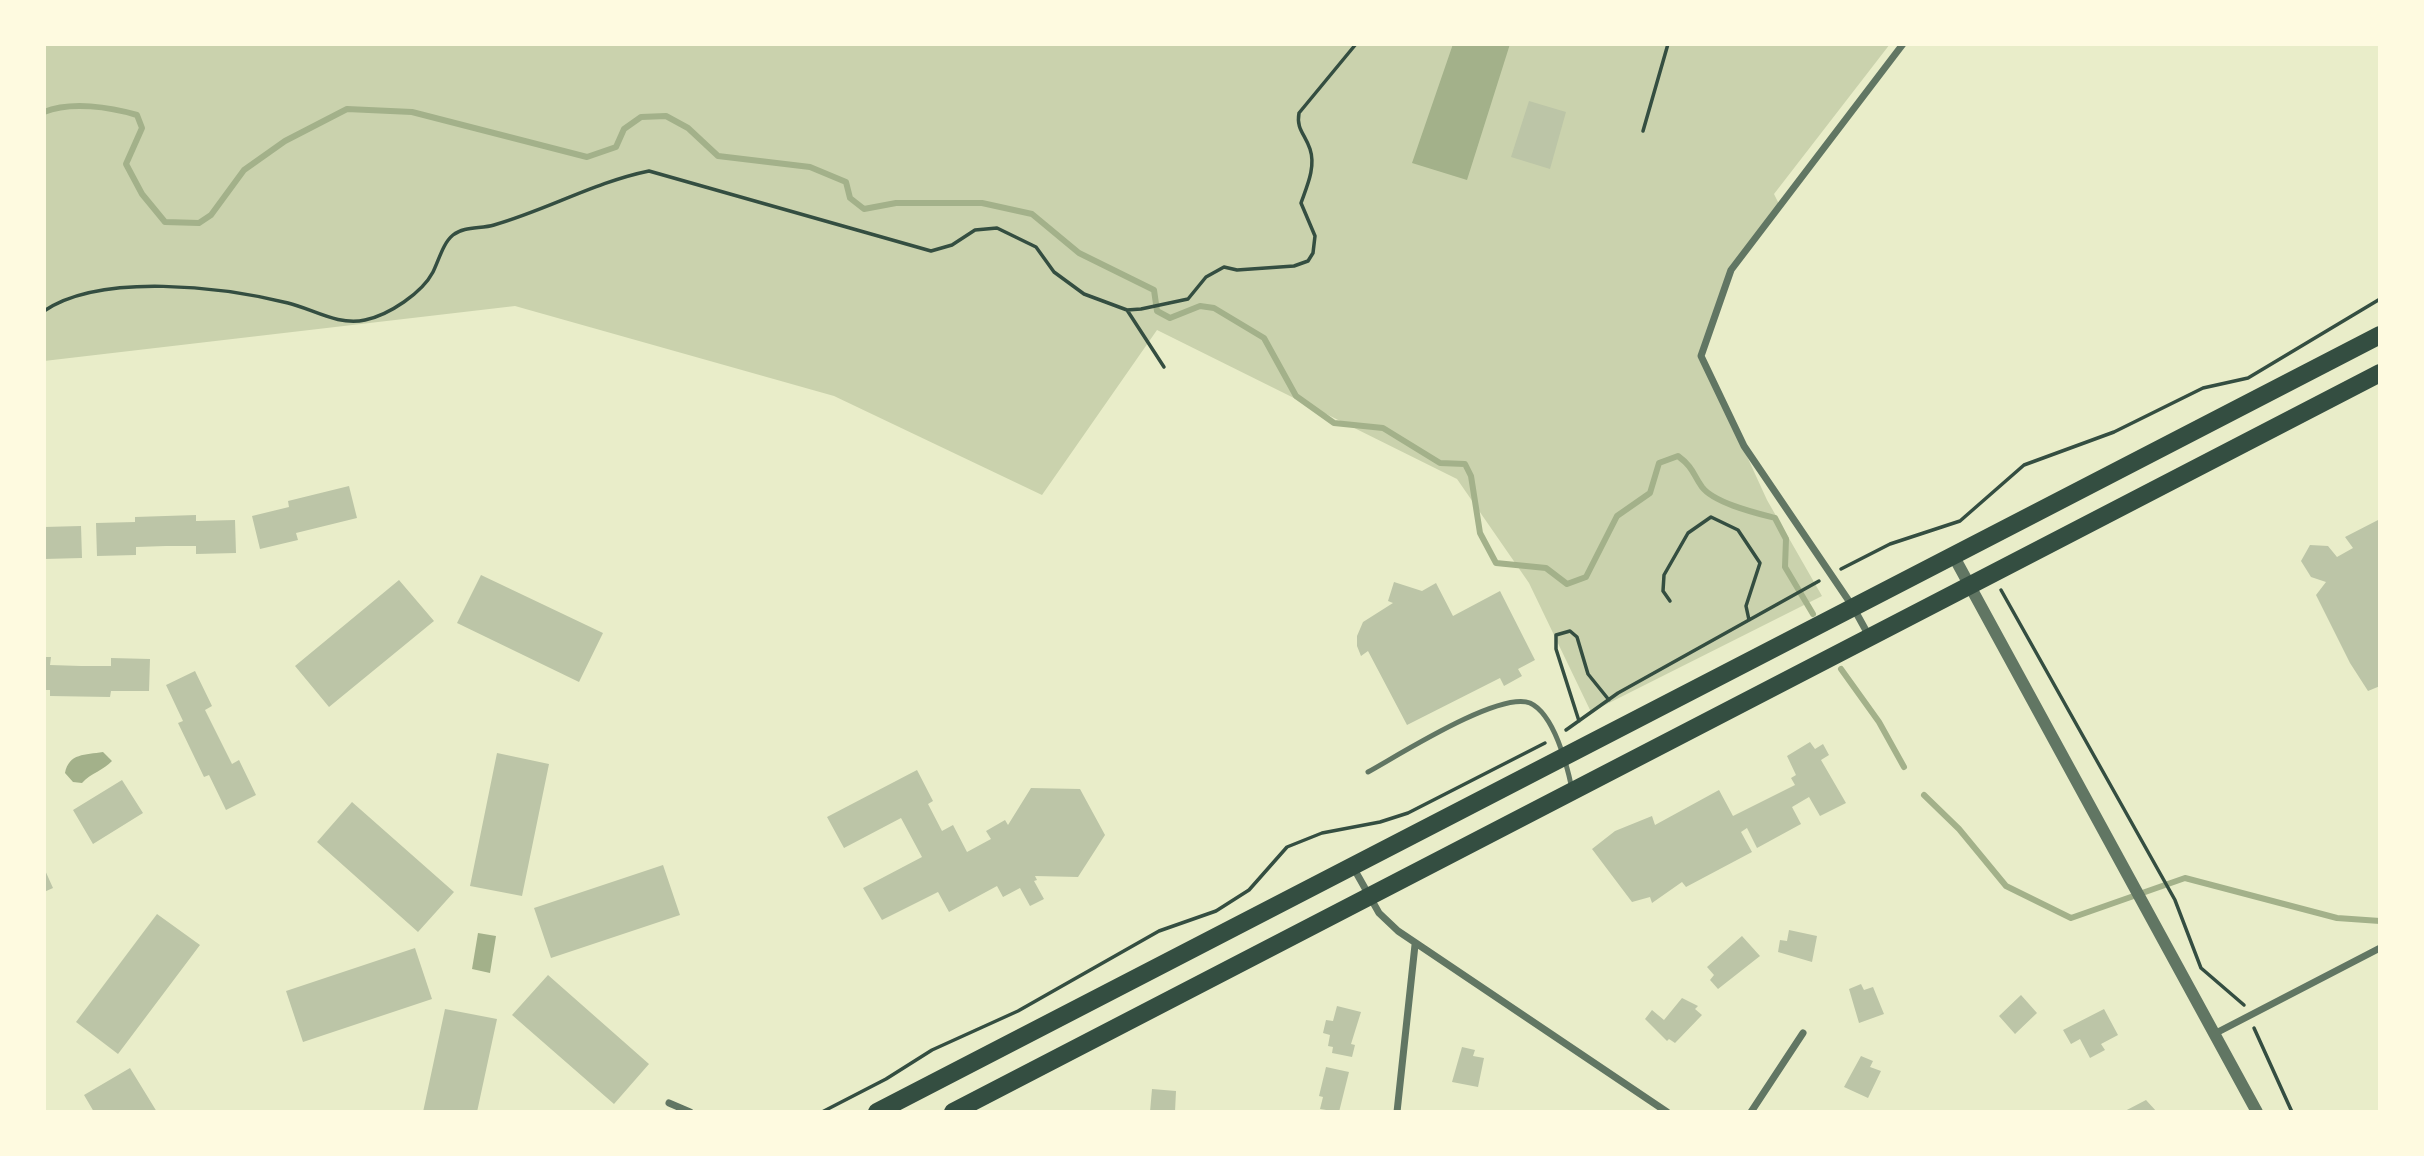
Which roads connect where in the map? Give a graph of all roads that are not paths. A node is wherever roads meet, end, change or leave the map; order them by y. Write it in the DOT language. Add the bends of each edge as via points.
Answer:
graph roads {
  1 [pos="1903,44"];
  2 [pos="2380,335"];
  3 [pos="2380,373"];
  4 [pos="1953,555"];
  5 [pos="1970,586"];
  6 [pos="1853,607"];
  7 [pos="1869,638"];
  8 [pos="1565,757"];
  9 [pos="1368,772"];
  10 [pos="1573,792"];
  11 [pos="1353,867"];
  12 [pos="1369,898"];
  13 [pos="1415,945"];
  14 [pos="2380,948"];
  15 [pos="1802,1033"];
  16 [pos="2216,1033"];
  17 [pos="910,1103"];
  18 [pos="672,1112"];
  19 [pos="691,1112"];
  20 [pos="877,1112"];
  21 [pos="953,1112"];
  22 [pos="1397,1112"];
  23 [pos="1667,1112"];
  24 [pos="1751,1112"];
  25 [pos="2258,1112"];
  1 -- 6 [label="street" via="1731,270 1701,356 1744,446"];
  2 -- 4 [label="main road"];
  3 -- 5 [label="main road"];
  4 -- 5 [label="street"];
  4 -- 6 [label="main road"];
  5 -- 7 [label="main road"];
  5 -- 16 [label="street"];
  6 -- 7 [label="street"];
  6 -- 8 [label="main road"];
  7 -- 10 [label="main road"];
  8 -- 9 [label="lane" via="1543,714 1532,704 1507,702 1494,704"];
  8 -- 10 [label="lane"];
  8 -- 11 [label="main road"];
  10 -- 12 [label="main road"];
  11 -- 12 [label="street"];
  11 -- 17 [label="main road"];
  12 -- 13 [label="street"];
  12 -- 21 [label="main road"];
  13 -- 22 [label="street"];
  13 -- 23 [label="street"];
  14 -- 16 [label="street"];
  15 -- 24 [label="street"];
  16 -- 25 [label="street"];
  17 -- 20 [label="main road"];
  18 -- 19 [label="street" via="669,1102"];
}
